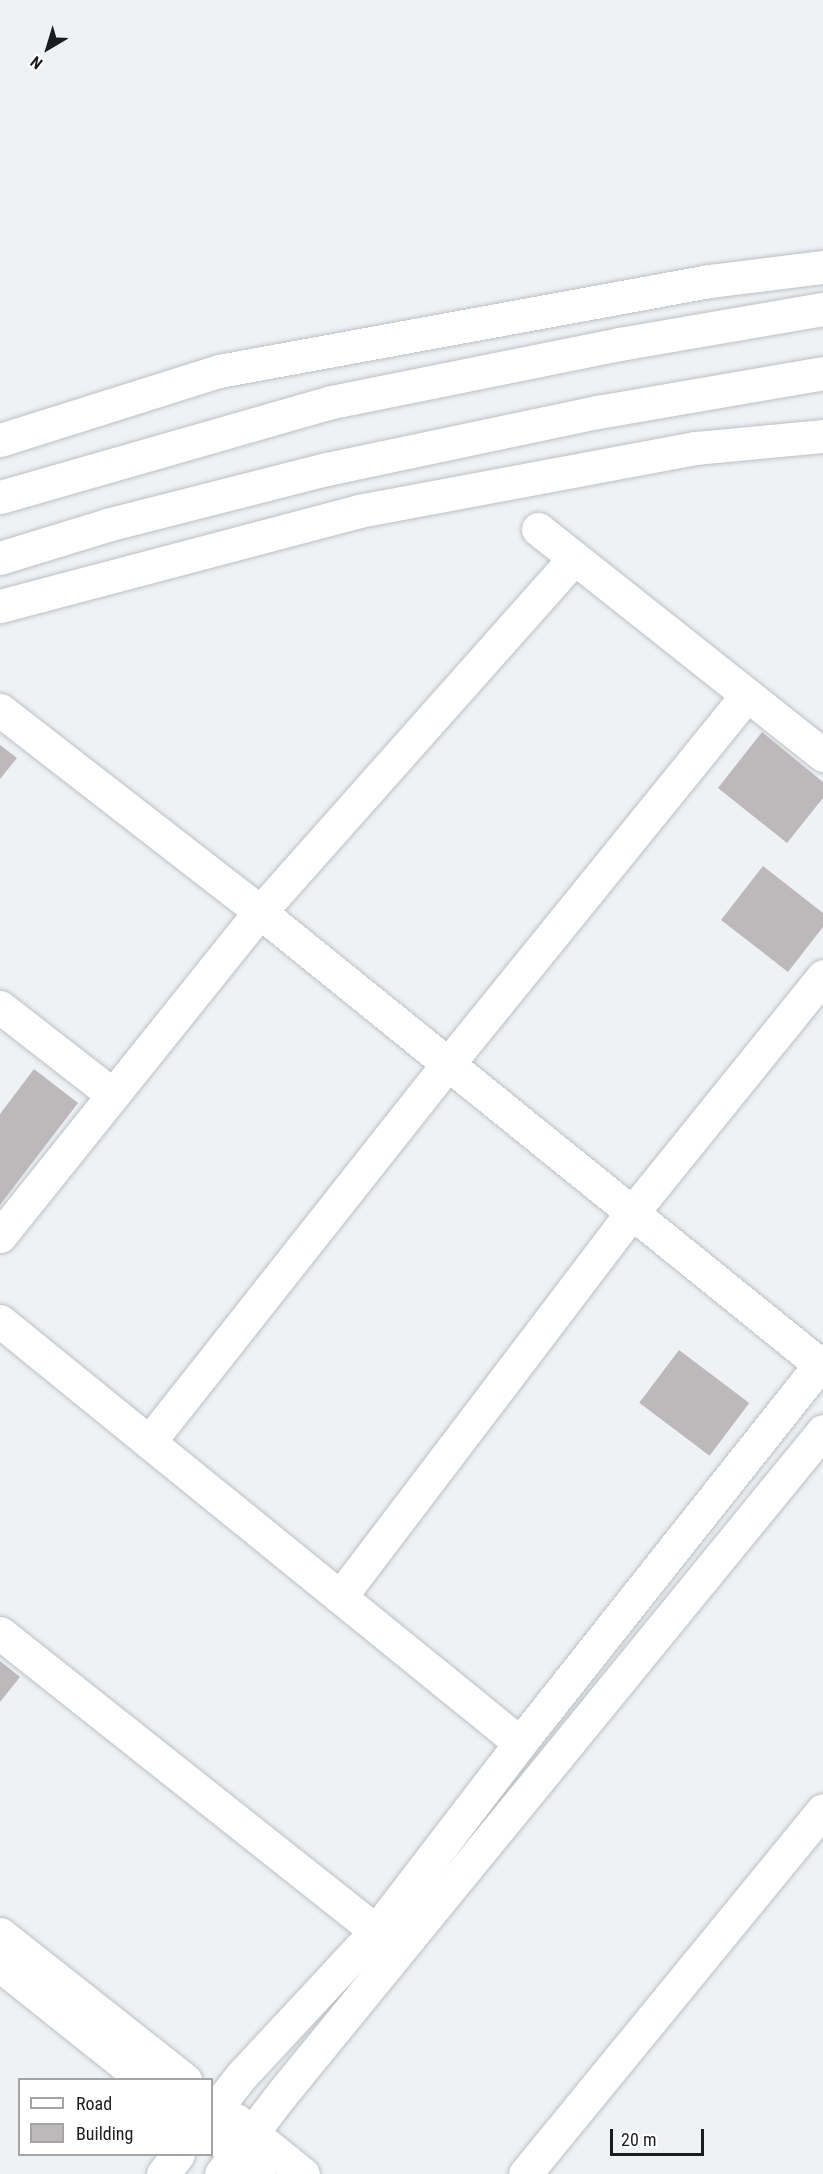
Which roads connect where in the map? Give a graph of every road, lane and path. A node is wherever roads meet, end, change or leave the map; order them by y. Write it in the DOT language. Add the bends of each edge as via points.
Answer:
graph roads {
  1 [pos="823,267"];
  2 [pos="823,309"];
  3 [pos="823,373"];
  4 [pos="823,436"];
  5 [pos="0,440"];
  6 [pos="0,497"];
  7 [pos="538,529"];
  8 [pos="0,558"];
  9 [pos="574,558"];
  10 [pos="0,606"];
  11 [pos="747,695"];
  12 [pos="0,710"];
  13 [pos="823,755"];
  14 [pos="260,912"];
  15 [pos="823,976"];
  16 [pos="0,1007"];
  17 [pos="448,1064"];
  18 [pos="113,1095"];
  19 [pos="632,1213"];
  20 [pos="0,1236"];
  21 [pos="0,1321"];
  22 [pos="822,1364"];
  23 [pos="823,1431"];
  24 [pos="149,1442"];
  25 [pos="340,1597"];
  26 [pos="0,1633"];
  27 [pos="520,1743"];
  28 [pos="823,1810"];
  29 [pos="376,1931"];
  30 [pos="0,1934"];
  31 [pos="0,1965"];
  32 [pos="143,2078"];
  33 [pos="184,2078"];
  34 [pos="213,2113"];
  35 [pos="176,2156"];
  36 [pos="243,2159"];
  37 [pos="163,2174"];
  38 [pos="303,2174"];
  39 [pos="525,2174"];
  1 -- 5 [label="street" via="709,281 219,371"];
  2 -- 6 [label="street" via="620,344 332,402"];
  3 -- 8 [label="street" via="598,412 327,469 107,525"];
  4 -- 10 [label="street" via="695,448 359,511"];
  7 -- 9 [label="street"];
  9 -- 11 [label="street"];
  9 -- 14 [label="street"];
  11 -- 13 [label="street"];
  11 -- 17 [label="street"];
  12 -- 14 [label="street"];
  14 -- 17 [label="street"];
  14 -- 18 [label="street"];
  15 -- 19 [label="street"];
  16 -- 18 [label="street"];
  17 -- 19 [label="street"];
  17 -- 24 [label="street"];
  18 -- 20 [label="street"];
  19 -- 22 [label="street"];
  19 -- 25 [label="street"];
  21 -- 24 [label="street"];
  22 -- 27 [label="street"];
  23 -- 36 [label="street" via="281,2095"];
  24 -- 25 [label="street"];
  25 -- 27 [label="street"];
  26 -- 29 [label="street"];
  27 -- 29 [label="street"];
  28 -- 39 [label="street"];
  29 -- 34 [label="street" via="242,2075"];
  30 -- 33 [label="street"];
  31 -- 32 [label="street"];
  34 -- 36 [label="street"];
  35 -- 37 [label="street"];
  36 -- 38 [label="street"];
}
